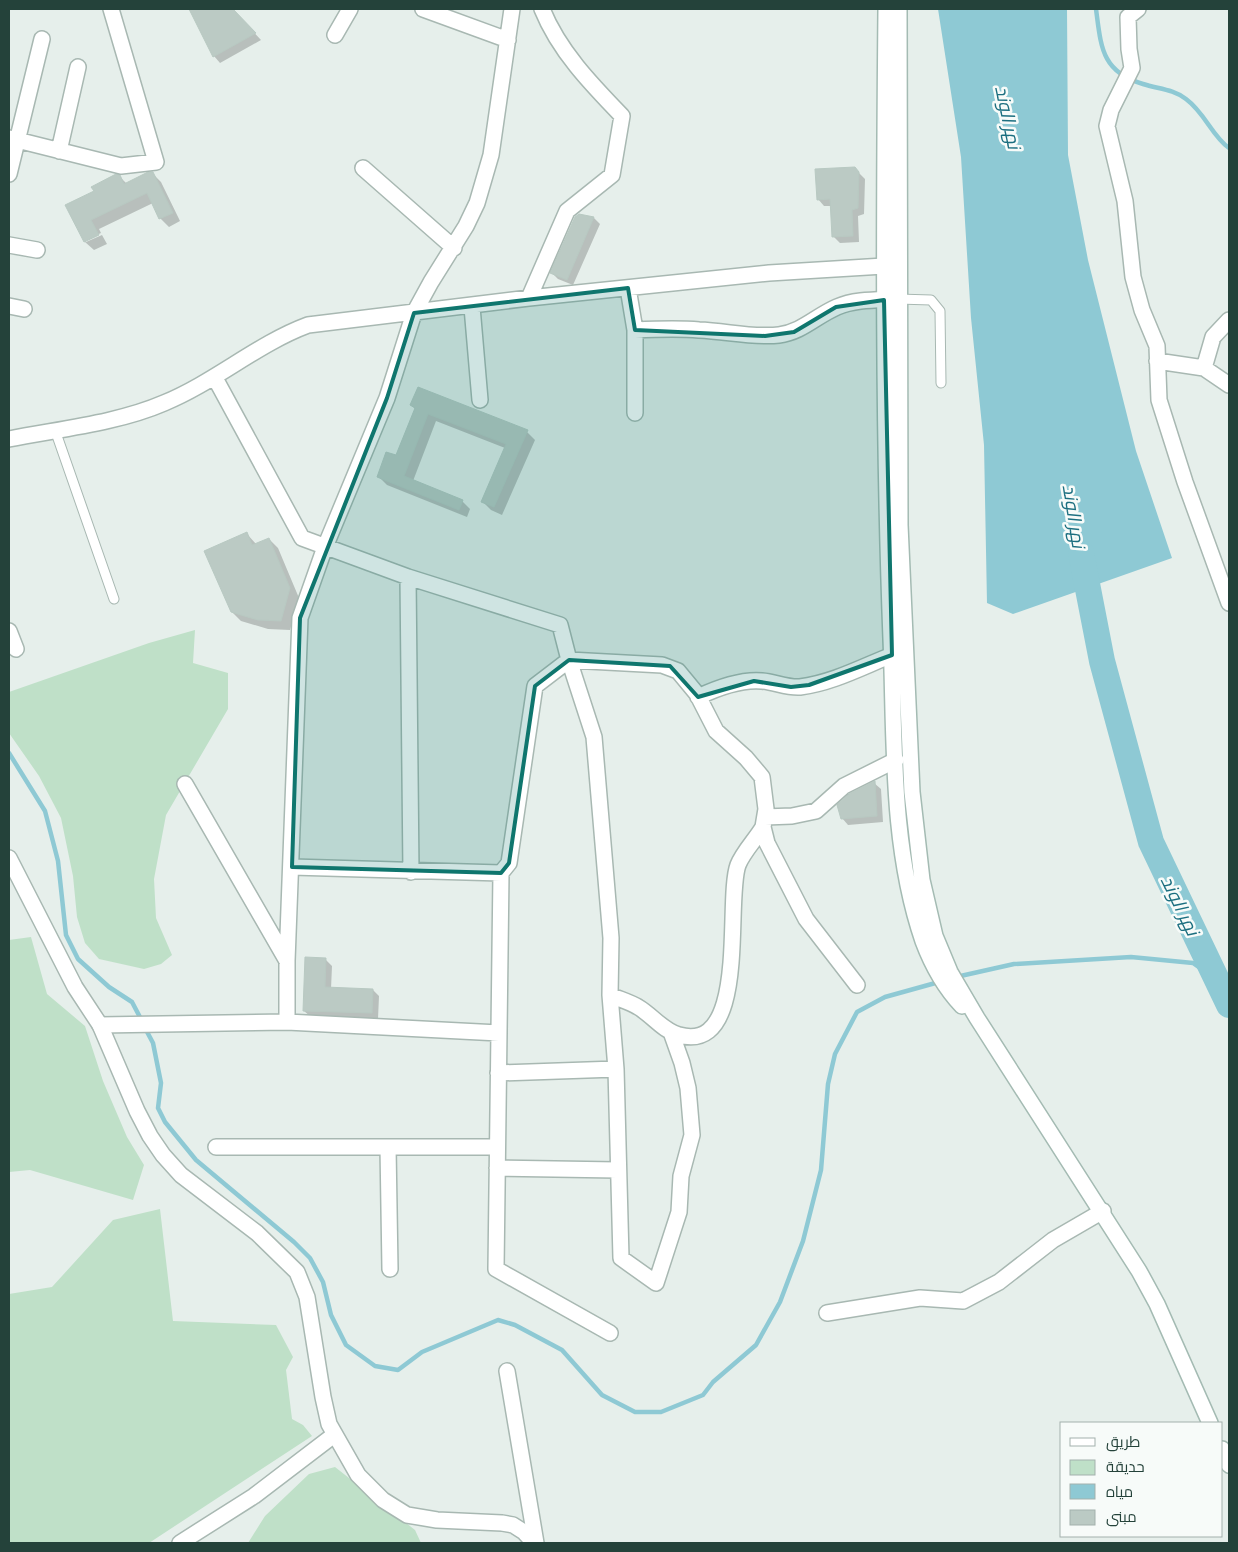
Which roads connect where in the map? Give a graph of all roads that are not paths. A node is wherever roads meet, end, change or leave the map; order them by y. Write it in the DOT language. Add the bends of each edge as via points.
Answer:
graph roads {
  1 [pos="111,9"];
  2 [pos="350,9"];
  3 [pos="423,9"];
  4 [pos="512,9"];
  5 [pos="542,9"];
  6 [pos="886,9"];
  7 [pos="900,9"];
  8 [pos="1138,9"];
  9 [pos="335,35"];
  10 [pos="42,39"];
  11 [pos="508,40"];
  12 [pos="78,67"];
  13 [pos="13,139"];
  14 [pos="59,151"];
  15 [pos="363,168"];
  16 [pos="9,174"];
  17 [pos="9,246"];
  18 [pos="454,248"];
  19 [pos="37,250"];
  20 [pos="891,265"];
  21 [pos="628,288"];
  22 [pos="529,298"];
  23 [pos="891,299"];
  24 [pos="9,306"];
  25 [pos="472,307"];
  26 [pos="24,309"];
  27 [pos="414,313"];
  28 [pos="1229,320"];
  29 [pos="635,330"];
  30 [pos="1157,361"];
  31 [pos="1204,368"];
  32 [pos="215,378"];
  33 [pos="941,383"];
  34 [pos="1229,385"];
  35 [pos="480,400"];
  36 [pos="635,413"];
  37 [pos="55,430"];
  38 [pos="9,439"];
  39 [pos="325,547"];
  40 [pos="408,577"];
  41 [pos="114,599"];
  42 [pos="1229,603"];
  43 [pos="9,631"];
  44 [pos="16,649"];
  45 [pos="892,655"];
  46 [pos="569,660"];
  47 [pos="698,697"];
  48 [pos="896,760"];
  49 [pos="185,784"];
  50 [pos="764,822"];
  51 [pos="9,858"];
  52 [pos="292,867"];
  53 [pos="411,872"];
  54 [pos="501,873"];
  55 [pos="937,958"];
  56 [pos="288,961"];
  57 [pos="857,985"];
  58 [pos="610,995"];
  59 [pos="287,1022"];
  60 [pos="100,1025"];
  61 [pos="499,1032"];
  62 [pos="671,1032"];
  63 [pos="616,1069"];
  64 [pos="498,1073"];
  65 [pos="216,1147"];
  66 [pos="388,1147"];
  67 [pos="497,1147"];
  68 [pos="497,1168"];
  69 [pos="617,1170"];
  70 [pos="1102,1211"];
  71 [pos="390,1268"];
  72 [pos="827,1313"];
  73 [pos="610,1332"];
  74 [pos="507,1370"];
  75 [pos="1210,1422"];
  76 [pos="334,1434"];
  77 [pos="1223,1450"];
  78 [pos="1229,1465"];
  79 [pos="180,1543"];
  80 [pos="535,1543"];
  1 -- 14 [label="street" via="156,162 121,166"];
  2 -- 9 [label="street"];
  3 -- 11 [label="street"];
  4 -- 11 [label="street"];
  5 -- 22 [label="street" via="558,40 588,82 622,116 612,175 567,211"];
  6 -- 20 [label="street"];
  7 -- 20 [label="street"];
  8 -- 30 [label="street" via="1128,17 1132,68 1110,110 1107,126 1125,201 1133,278 1157,346"];
  10 -- 13 [label="street"];
  11 -- 18 [label="street" via="485,180"];
  12 -- 14 [label="street"];
  13 -- 14 [label="street"];
  13 -- 16 [label="street"];
  15 -- 18 [label="street"];
  17 -- 19 [label="street"];
  18 -- 27 [label="street"];
  20 -- 21 [label="street" via="768,273"];
  20 -- 23 [label="street"];
  21 -- 22 [label="street"];
  21 -- 29 [label="street"];
  22 -- 25 [label="street"];
  23 -- 29 [label="street" via="842,305 822,314 802,329 779,335"];
  23 -- 33 [label="lane" via="931,300 940,311"];
  23 -- 45 [label="street" via="887,524"];
  23 -- 55 [label="street" via="912,792 922,880"];
  24 -- 26 [label="street"];
  25 -- 27 [label="street"];
  25 -- 35 [label="street"];
  27 -- 32 [label="street" via="308,325 283,334"];
  27 -- 39 [label="street" via="376,426"];
  28 -- 31 [label="street" via="1213,337"];
  29 -- 36 [label="street"];
  30 -- 31 [label="street"];
  30 -- 42 [label="street" via="1159,400"];
  31 -- 34 [label="street"];
  32 -- 37 [label="street" via="163,404 112,419"];
  32 -- 39 [label="street" via="302,538"];
  37 -- 38 [label="street"];
  37 -- 41 [label="lane"];
  39 -- 40 [label="street"];
  39 -- 52 [label="street" via="300,618"];
  40 -- 46 [label="street" via="560,625"];
  40 -- 53 [label="street"];
  43 -- 44 [label="street"];
  45 -- 47 [label="street" via="809,685 791,687 754,681 720,688"];
  45 -- 48 [label="street"];
  46 -- 47 [label="street" via="670,666 678,670"];
  46 -- 54 [label="street" via="536,686 509,863"];
  46 -- 58 [label="street" via="594,737 611,938"];
  47 -- 50 [label="street" via="716,731 762,777"];
  48 -- 50 [label="street" via="844,786 816,810"];
  48 -- 55 [label="street" via="900,823 909,882 923,940"];
  49 -- 56 [label="street"];
  50 -- 57 [label="street" via="767,843 806,918"];
  50 -- 62 [label="street" via="738,866 725,1005 715,1024 701,1034 686,1036"];
  51 -- 60 [label="street" via="75,987"];
  52 -- 53 [label="street"];
  52 -- 56 [label="street"];
  53 -- 54 [label="street"];
  54 -- 61 [label="street"];
  55 -- 70 [label="street"];
  56 -- 59 [label="street"];
  58 -- 62 [label="street" via="638,1006"];
  58 -- 63 [label="street"];
  59 -- 60 [label="street"];
  59 -- 61 [label="street"];
  60 -- 76 [label="street" via="137,1111 163,1155 181,1175 257,1233 304,1283 323,1398"];
  61 -- 64 [label="street"];
  62 -- 69 [label="street" via="688,1088 692,1135 681,1176 679,1212 656,1283 621,1258"];
  63 -- 64 [label="street"];
  63 -- 69 [label="street"];
  64 -- 67 [label="street"];
  65 -- 66 [label="street"];
  66 -- 67 [label="street"];
  66 -- 71 [label="street"];
  67 -- 68 [label="street"];
  68 -- 69 [label="street"];
  68 -- 73 [label="street" via="496,1269"];
  70 -- 72 [label="street" via="1054,1240 999,1282 963,1301 920,1298"];
  70 -- 75 [label="street" via="1148,1287"];
  74 -- 80 [label="street"];
  76 -- 79 [label="street" via="254,1496"];
  76 -- 80 [label="street" via="358,1475 394,1508 419,1518 486,1521 513,1526"];
  77 -- 78 [label="street"];
}
